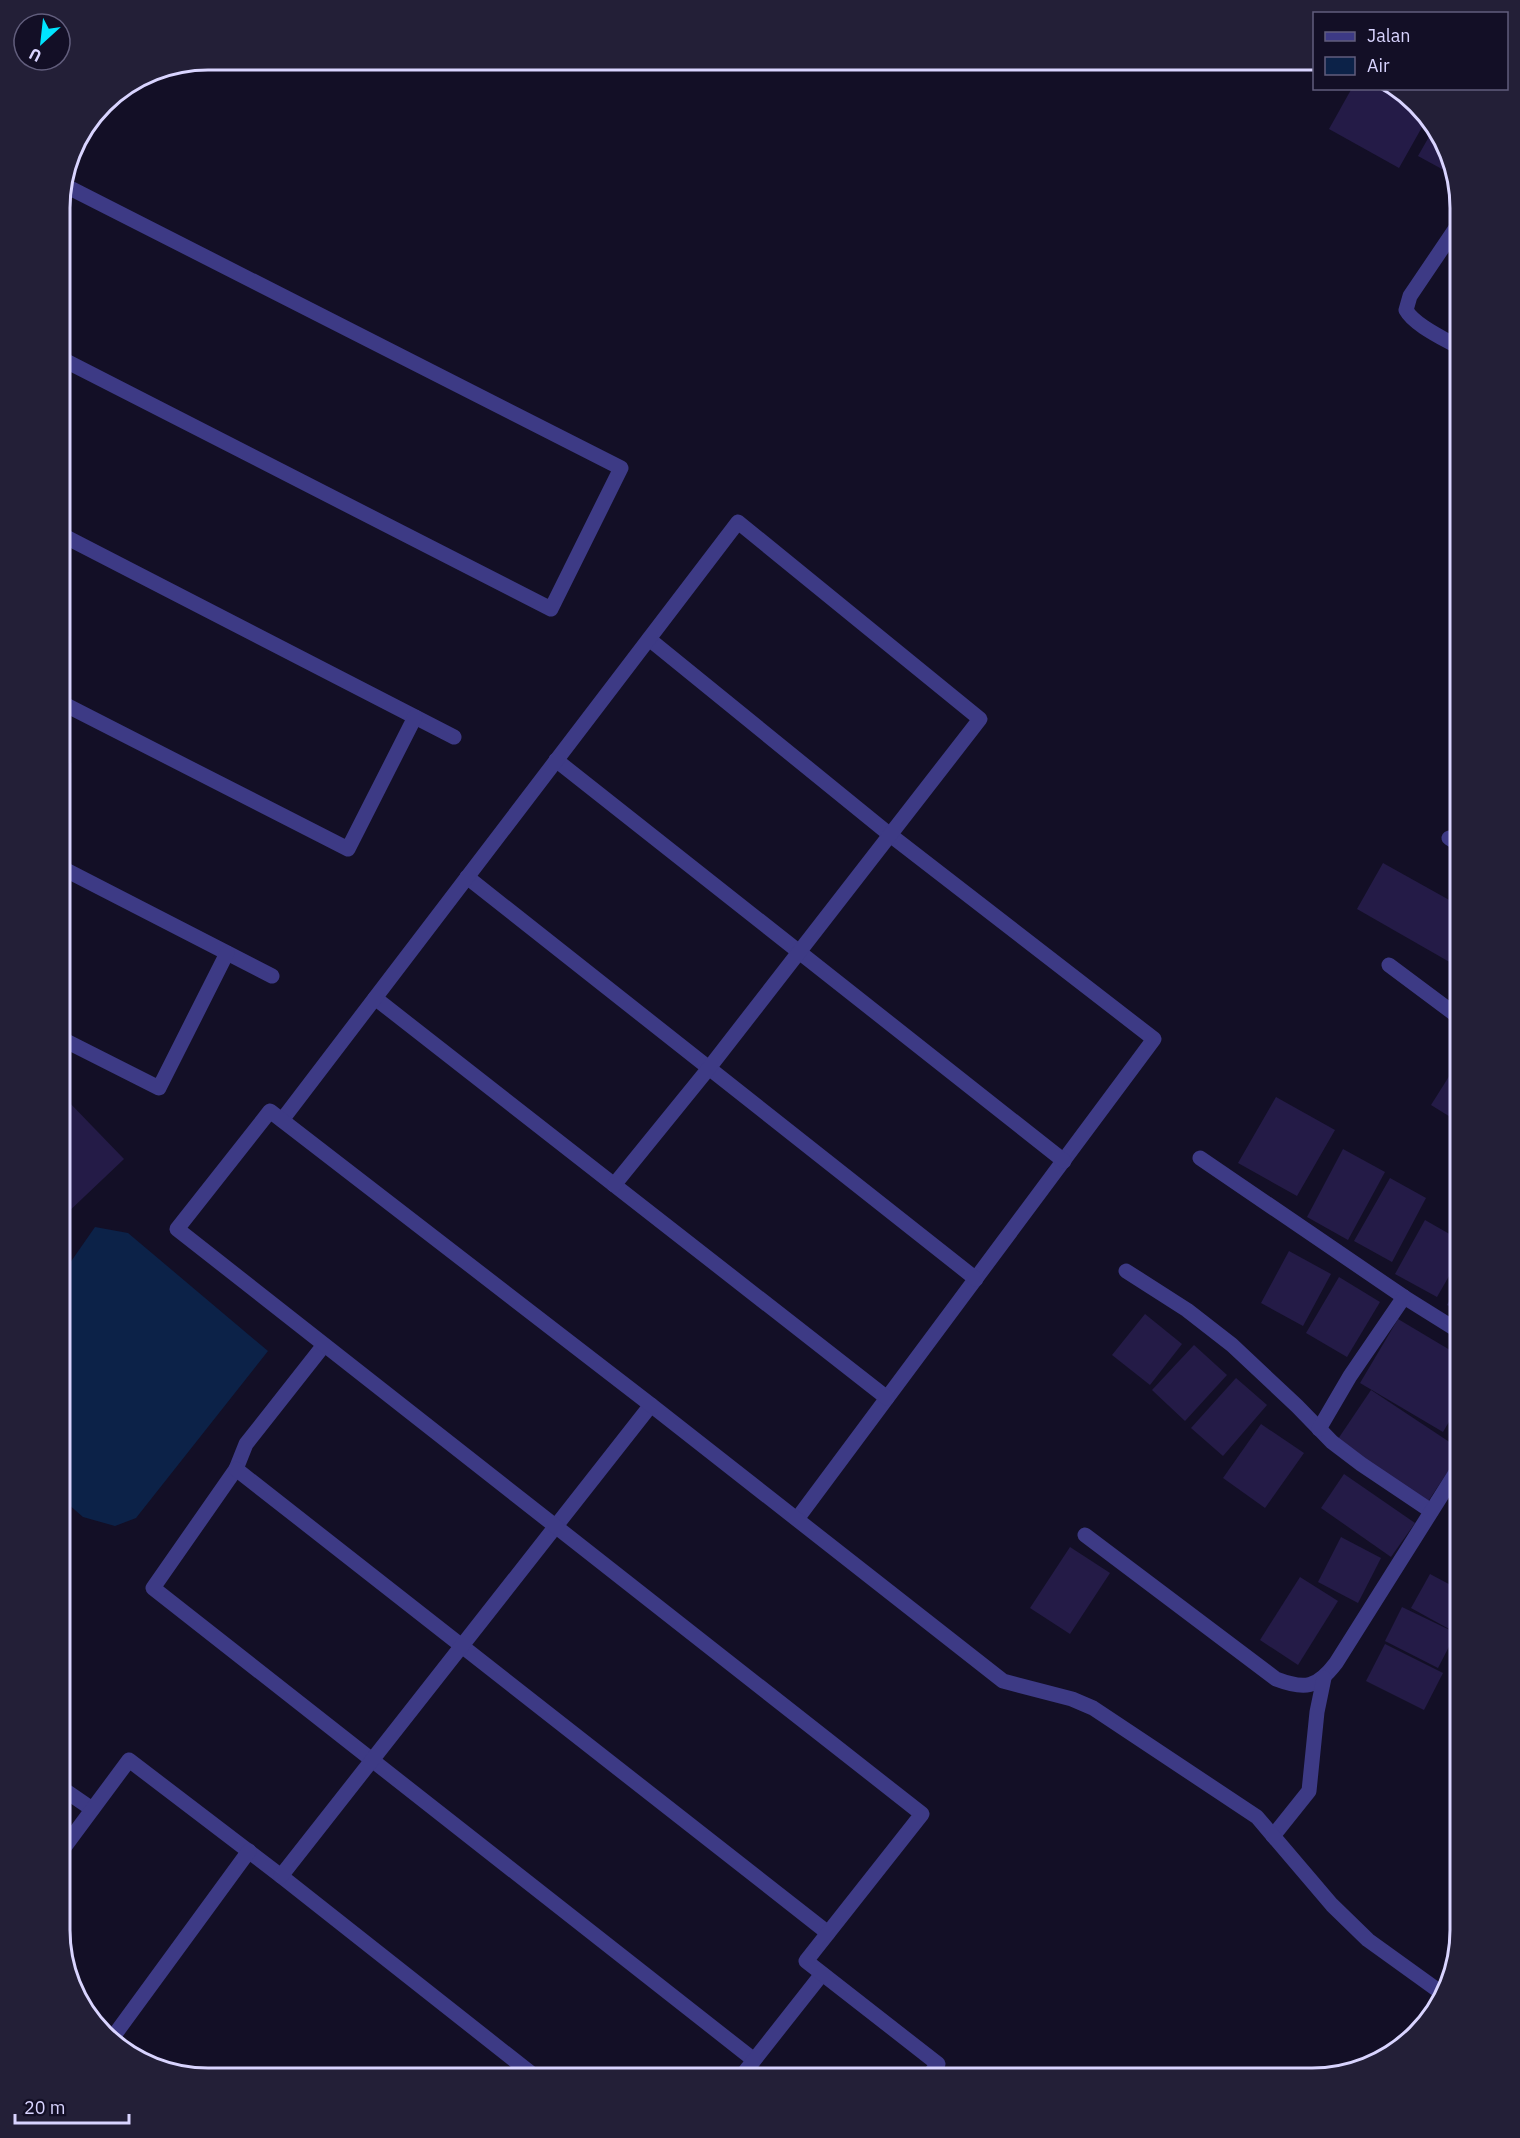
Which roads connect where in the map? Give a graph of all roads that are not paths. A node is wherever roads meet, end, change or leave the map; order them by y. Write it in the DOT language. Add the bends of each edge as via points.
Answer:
graph roads {
  1 [pos="72,189"];
  2 [pos="1450,237"];
  3 [pos="1450,342"];
  4 [pos="71,364"];
  5 [pos="71,540"];
  6 [pos="649,639"];
  7 [pos="71,707"];
  8 [pos="415,717"];
  9 [pos="454,737"];
  10 [pos="556,760"];
  11 [pos="889,834"];
  12 [pos="71,872"];
  13 [pos="468,877"];
  14 [pos="799,952"];
  15 [pos="227,953"];
  16 [pos="1389,965"];
  17 [pos="272,976"];
  18 [pos="375,998"];
  19 [pos="1450,1011"];
  20 [pos="71,1043"];
  21 [pos="709,1068"];
  22 [pos="282,1120"];
  23 [pos="1200,1158"];
  24 [pos="1064,1161"];
  25 [pos="614,1185"];
  26 [pos="1126,1271"];
  27 [pos="976,1279"];
  28 [pos="1404,1297"];
  29 [pos="1450,1326"];
  30 [pos="324,1345"];
  31 [pos="888,1398"];
  32 [pos="651,1405"];
  33 [pos="1319,1429"];
  34 [pos="236,1469"];
  35 [pos="1450,1481"];
  36 [pos="1431,1510"];
  37 [pos="797,1519"];
  38 [pos="556,1526"];
  39 [pos="1084,1535"];
  40 [pos="462,1646"];
  41 [pos="1324,1678"];
  42 [pos="372,1760"];
  43 [pos="70,1794"];
  44 [pos="92,1809"];
  45 [pos="1273,1836"];
  46 [pos="70,1839"];
  47 [pos="249,1851"];
  48 [pos="281,1876"];
  49 [pos="828,1933"];
  50 [pos="822,1974"];
  51 [pos="1436,1989"];
  52 [pos="117,2032"];
  53 [pos="754,2060"];
  54 [pos="523,2067"];
  55 [pos="748,2067"];
  56 [pos="935,2068"];
  1 -- 4 [label="street" via="621,468 551,609"];
  2 -- 3 [label="street" via="1410,296 1406,310"];
  5 -- 8 [label="street"];
  6 -- 10 [label="street"];
  6 -- 11 [label="street"];
  6 -- 11 [label="street" via="738,522 980,719"];
  7 -- 8 [label="street" via="348,849"];
  8 -- 9 [label="street"];
  10 -- 13 [label="street"];
  10 -- 14 [label="street"];
  11 -- 14 [label="street"];
  11 -- 24 [label="street" via="1154,1039"];
  12 -- 15 [label="street"];
  13 -- 18 [label="street"];
  13 -- 21 [label="street"];
  14 -- 21 [label="street"];
  14 -- 24 [label="street"];
  15 -- 17 [label="street"];
  15 -- 20 [label="street" via="159,1088"];
  16 -- 19 [label="street"];
  18 -- 22 [label="street"];
  18 -- 25 [label="street"];
  21 -- 25 [label="street"];
  21 -- 27 [label="street"];
  22 -- 30 [label="street" via="270,1111 177,1229"];
  22 -- 32 [label="street"];
  23 -- 28 [label="street"];
  24 -- 27 [label="street"];
  25 -- 31 [label="street"];
  26 -- 33 [label="street" via="1232,1345"];
  27 -- 31 [label="street"];
  28 -- 29 [label="street"];
  28 -- 33 [label="street"];
  30 -- 34 [label="street" via="246,1444"];
  30 -- 38 [label="street"];
  31 -- 37 [label="street"];
  32 -- 37 [label="street"];
  32 -- 38 [label="street"];
  33 -- 36 [label="street" via="1361,1464"];
  34 -- 40 [label="street"];
  34 -- 42 [label="street" via="153,1588"];
  35 -- 36 [label="street"];
  36 -- 41 [label="street"];
  37 -- 45 [label="street" via="1003,1681 1094,1708 1257,1817"];
  38 -- 40 [label="street"];
  38 -- 49 [label="street" via="922,1814"];
  39 -- 41 [label="street" via="1276,1679 1291,1685 1311,1685"];
  40 -- 42 [label="street"];
  40 -- 49 [label="street"];
  41 -- 45 [label="street" via="1309,1791"];
  42 -- 48 [label="street"];
  42 -- 53 [label="street"];
  43 -- 44 [label="street"];
  44 -- 46 [label="street"];
  44 -- 47 [label="street" via="129,1760"];
  45 -- 51 [label="street" via="1368,1940"];
  47 -- 48 [label="street"];
  47 -- 52 [label="street"];
  48 -- 54 [label="street"];
  49 -- 50 [label="street" via="806,1961"];
  50 -- 53 [label="street"];
  50 -- 56 [label="street" via="938,2064"];
  53 -- 55 [label="street"];
}
